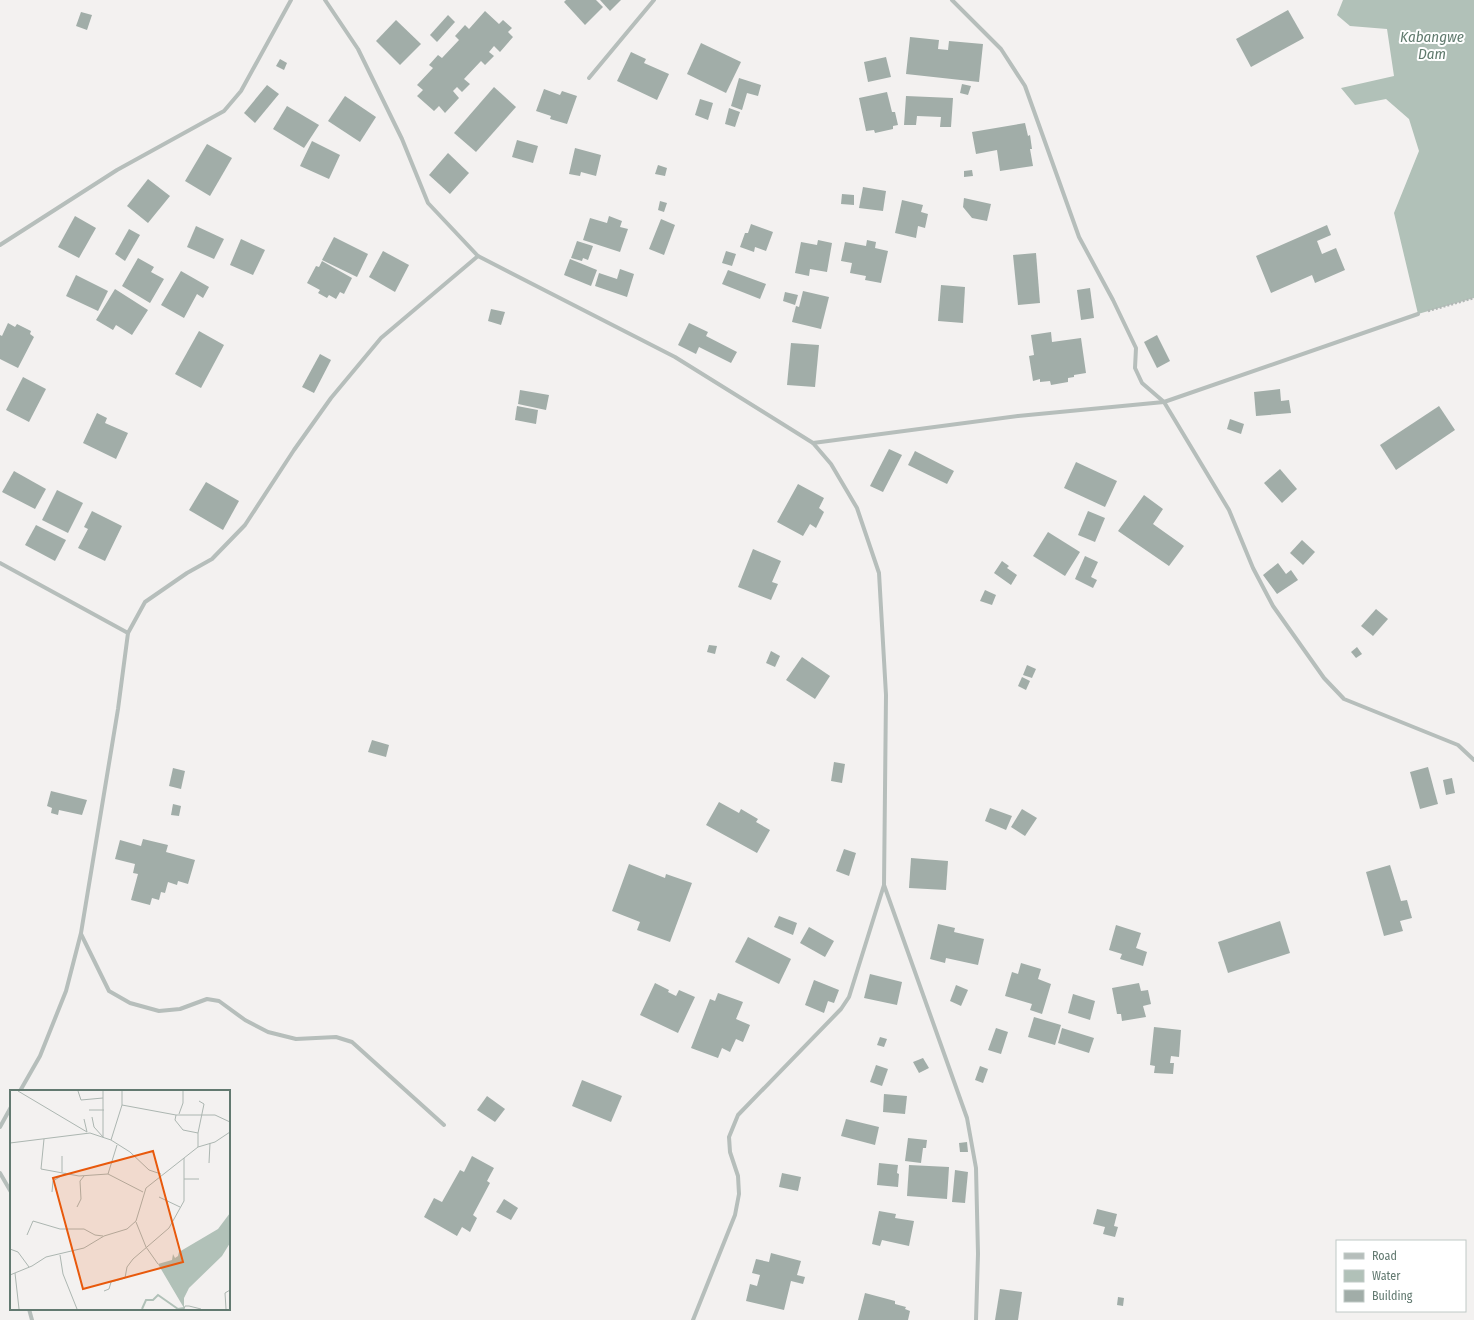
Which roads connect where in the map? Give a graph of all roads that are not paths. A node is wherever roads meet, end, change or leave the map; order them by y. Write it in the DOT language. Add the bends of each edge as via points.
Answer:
graph roads {
  1 [pos="291,0"];
  2 [pos="325,0"];
  3 [pos="654,0"];
  4 [pos="952,0"];
  5 [pos="589,78"];
  6 [pos="0,245"];
  7 [pos="478,256"];
  8 [pos="1418,314"];
  9 [pos="1164,402"];
  10 [pos="813,442"];
  11 [pos="0,563"];
  12 [pos="128,633"];
  13 [pos="1474,760"];
  14 [pos="884,885"];
  15 [pos="81,934"];
  16 [pos="21,1090"];
  17 [pos="10,1109"];
  18 [pos="444,1125"];
  19 [pos="0,1127"];
  20 [pos="0,1173"];
  21 [pos="10,1190"];
  22 [pos="29,1310"];
  23 [pos="32,1320"];
  24 [pos="693,1320"];
  25 [pos="976,1320"];
  1 -- 6 [label="street" via="241,91 224,111 117,170"];
  2 -- 7 [label="street" via="358,48 402,139 428,203"];
  3 -- 5 [label="street"];
  4 -- 9 [label="street" via="1001,49 1025,86 1079,237 1136,348 1135,368 1142,383"];
  7 -- 10 [label="street" via="675,357"];
  7 -- 12 [label="street" via="381,338 331,398 245,525 212,559 145,602"];
  8 -- 9 [label="street"];
  9 -- 10 [label="street" via="1018,416"];
  9 -- 13 [label="street" via="1229,510 1253,568 1273,606 1324,678 1344,699 1458,745"];
  10 -- 14 [label="street" via="831,464 857,508 879,573 886,695"];
  11 -- 12 [label="street"];
  12 -- 15 [label="street"];
  14 -- 24 [label="street" via="849,997 841,1009 738,1115 729,1137 730,1152 738,1176 739,1194 735,1215"];
  14 -- 25 [label="street" via="967,1118 976,1168"];
  15 -- 16 [label="street" via="66,991 40,1056"];
  15 -- 18 [label="street" via="109,991 130,1003 159,1011 180,1009 207,999 219,1001 245,1020 268,1032 296,1039 336,1037 352,1042"];
  17 -- 19 [label="street"];
  20 -- 21 [label="street"];
  22 -- 23 [label="street"];
}
